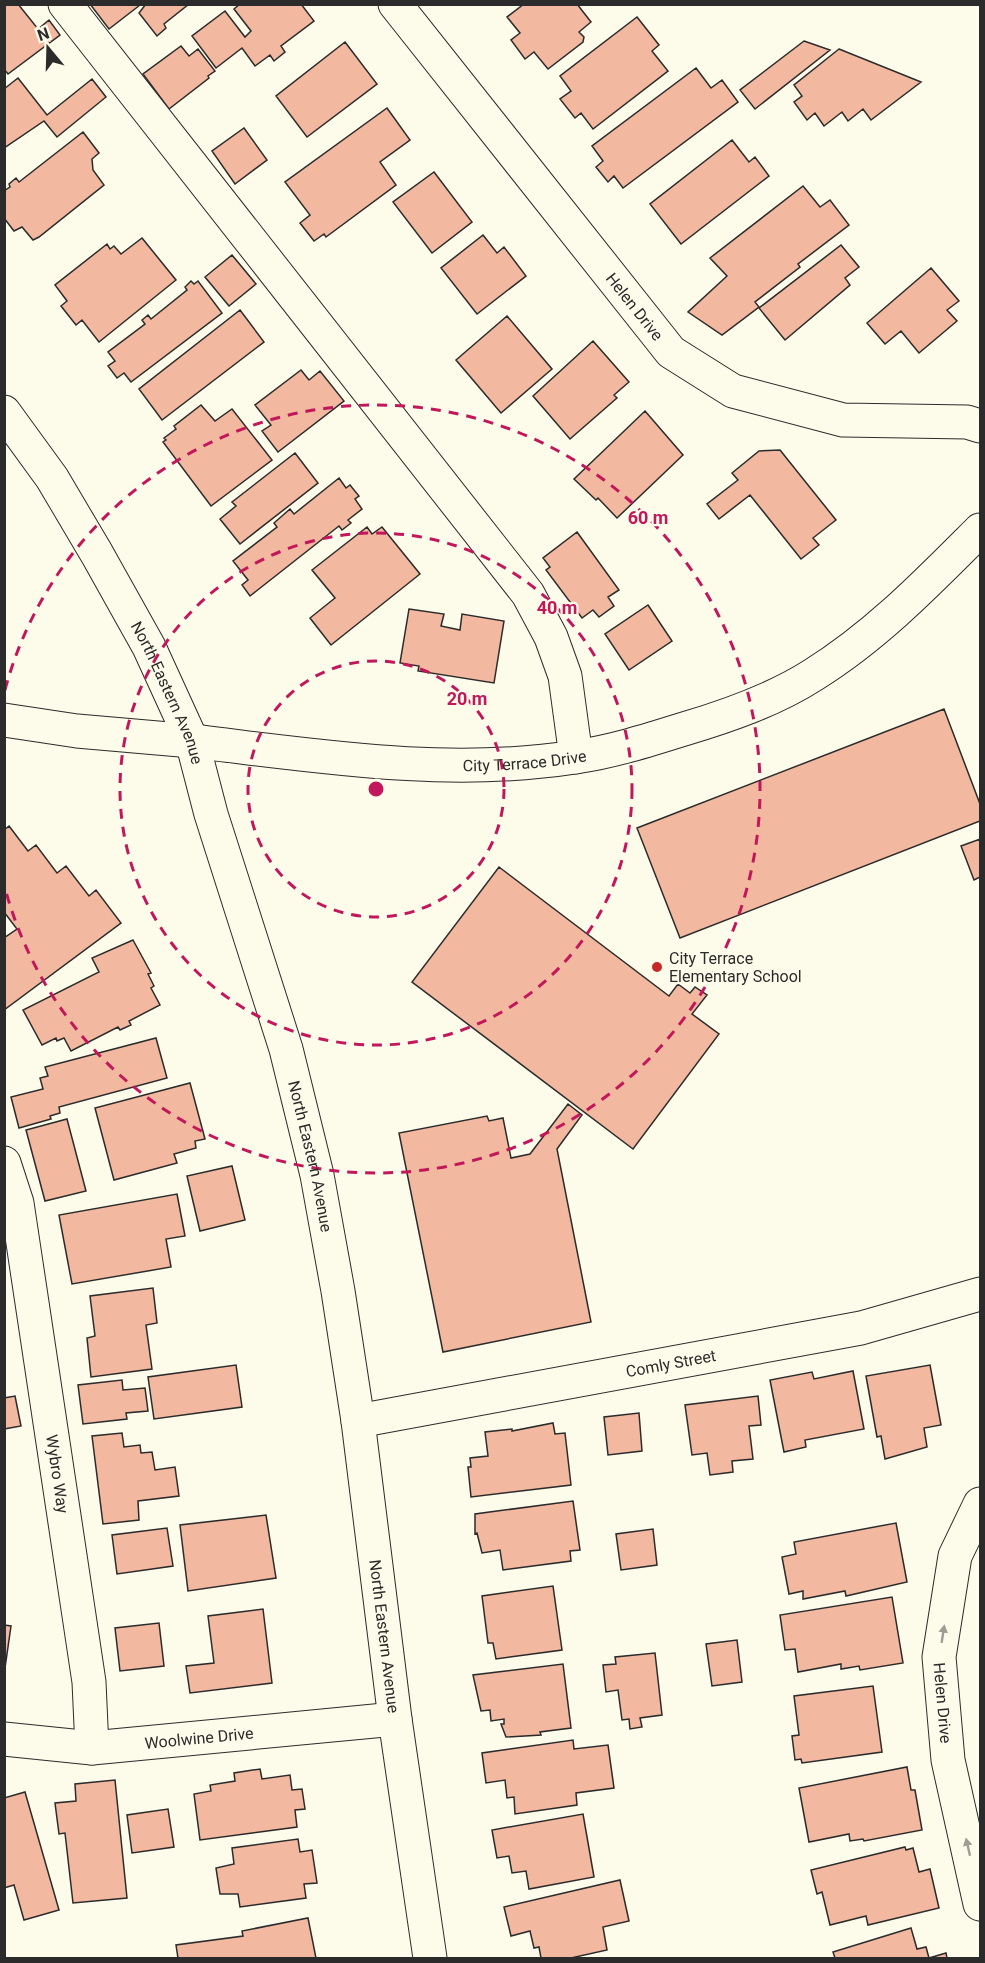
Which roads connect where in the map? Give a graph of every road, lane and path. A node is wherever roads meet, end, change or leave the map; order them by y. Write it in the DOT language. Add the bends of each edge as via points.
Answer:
graph roads {
  1 [pos="65,4"];
  2 [pos="395,4"];
  3 [pos="4,412"];
  4 [pos="981,426"];
  5 [pos="981,530"];
  6 [pos="4,720"];
  7 [pos="192,741"];
  8 [pos="576,757"];
  9 [pos="4,1163"];
  10 [pos="981,1294"];
  11 [pos="358,1421"];
  12 [pos="981,1504"];
  13 [pos="395,1719"];
  14 [pos="4,1739"];
  15 [pos="92,1748"];
  16 [pos="981,1905"];
  17 [pos="430,1959"];
  1 -- 8 [label="street" via="528,594 551,637 565,676"];
  2 -- 4 [label="street, Helen Drive" via="671,352 733,391 843,420 967,422"];
  3 -- 7 [label="street, North Eastern Avenue" via="52,478 103,564 149,646"];
  5 -- 8 [label="street, City Terrace Drive" via="898,611 813,676 738,713"];
  6 -- 7 [label="street, City Terrace Drive"];
  7 -- 8 [label="street, City Terrace Drive" via="417,765 498,765"];
  7 -- 11 [label="street, North Eastern Avenue" via="211,814 286,1048 317,1175"];
  9 -- 15 [label="street, Wybro Way" via="17,1203 89,1682"];
  10 -- 11 [label="street, Comly Street" via="861,1328"];
  11 -- 13 [label="street, North Eastern Avenue"];
  16 -- 12 [label="street, Helen Drive, one-way" via="948,1760 939,1657 955,1556"];
  13 -- 15 [label="street, Woolwine Drive"];
  13 -- 17 [label="street, North Eastern Avenue"];
  14 -- 15 [label="street, Woolwine Drive"];
}
